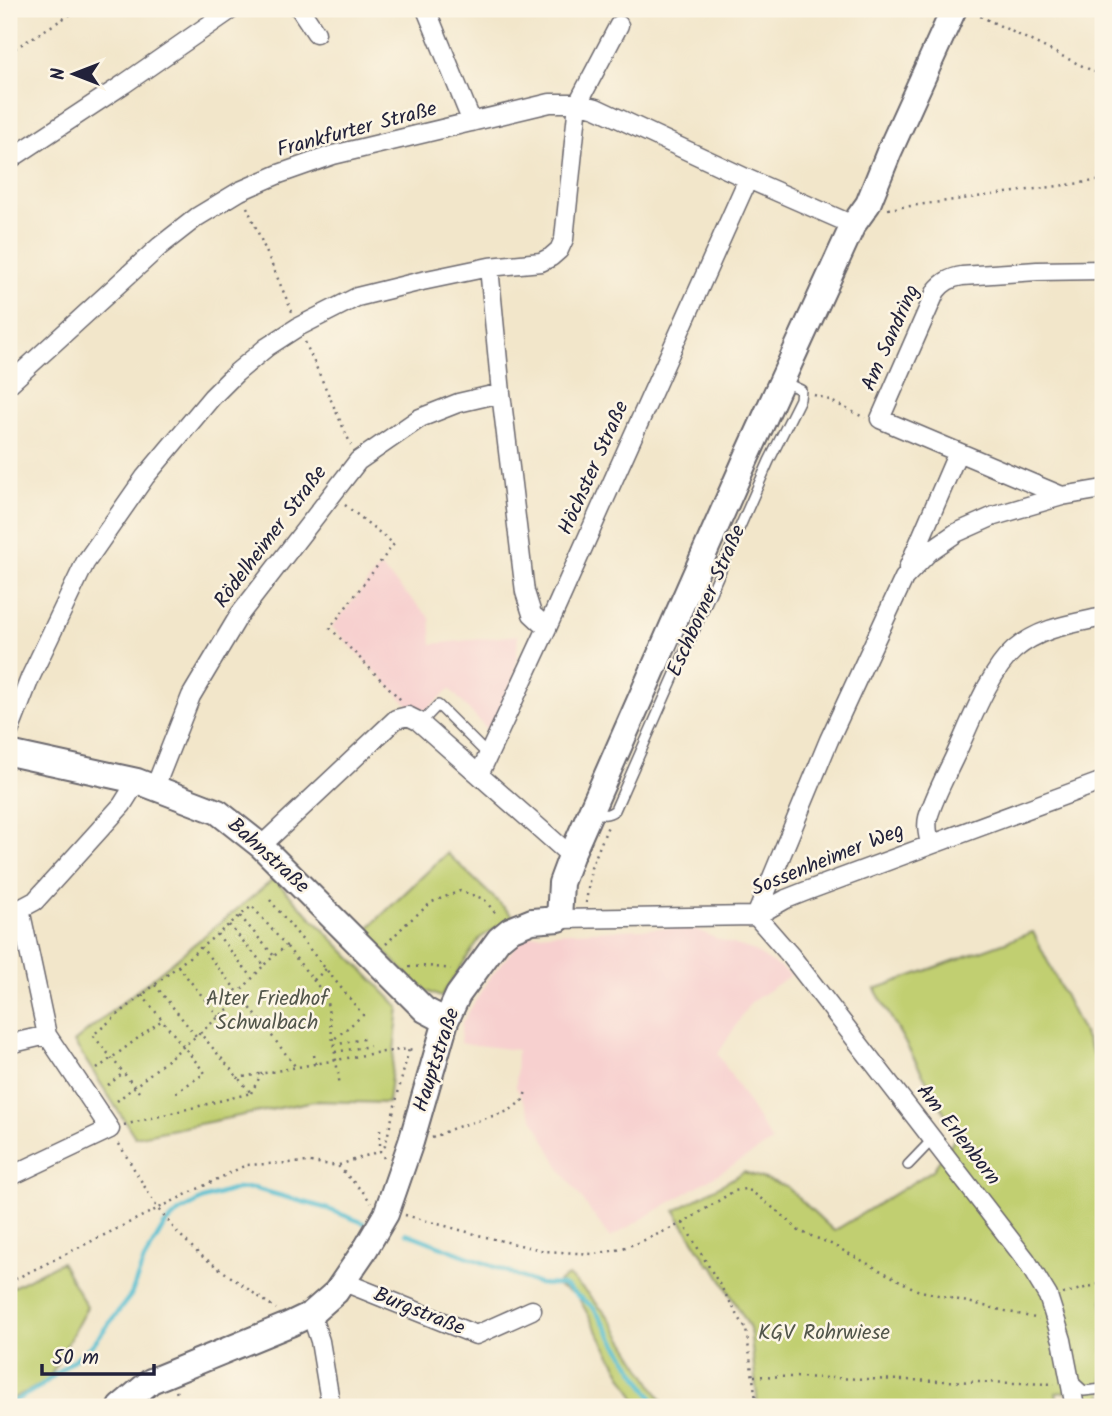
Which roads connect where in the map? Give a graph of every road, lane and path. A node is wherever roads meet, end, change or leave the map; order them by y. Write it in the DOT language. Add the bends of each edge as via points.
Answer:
graph roads {
  1 [pos="79,9"];
  2 [pos="232,9"];
  3 [pos="300,9"];
  4 [pos="426,9"];
  5 [pos="954,9"];
  6 [pos="965,9"];
  7 [pos="619,25"];
  8 [pos="316,33"];
  9 [pos="9,52"];
  10 [pos="1103,76"];
  11 [pos="578,103"];
  12 [pos="472,122"];
  13 [pos="888,152"];
  14 [pos="9,160"];
  15 [pos="748,179"];
  16 [pos="1103,180"];
  17 [pos="867,204"];
  18 [pos="853,225"];
  19 [pos="489,267"];
  20 [pos="1103,270"];
  21 [pos="9,384"];
  22 [pos="791,385"];
  23 [pos="501,393"];
  24 [pos="880,419"];
  25 [pos="958,453"];
  26 [pos="1103,489"];
  27 [pos="331,494"];
  28 [pos="1062,496"];
  29 [pos="904,578"];
  30 [pos="1103,617"];
  31 [pos="547,628"];
  32 [pos="414,720"];
  33 [pos="9,732"];
  34 [pos="9,753"];
  35 [pos="488,755"];
  36 [pos="479,775"];
  37 [pos="1103,781"];
  38 [pos="146,784"];
  39 [pos="603,810"];
  40 [pos="930,844"];
  41 [pos="261,846"];
  42 [pos="571,856"];
  43 [pos="270,900"];
  44 [pos="14,910"];
  45 [pos="240,916"];
  46 [pos="756,916"];
  47 [pos="559,919"];
  48 [pos="584,919"];
  49 [pos="229,925"];
  50 [pos="510,930"];
  51 [pos="217,934"];
  52 [pos="286,946"];
  53 [pos="201,947"];
  54 [pos="274,956"];
  55 [pos="379,963"];
  56 [pos="264,965"];
  57 [pos="178,966"];
  58 [pos="326,969"];
  59 [pos="473,973"];
  60 [pos="252,977"];
  61 [pos="314,980"];
  62 [pos="155,985"];
  63 [pos="142,995"];
  64 [pos="240,995"];
  65 [pos="219,1017"];
  66 [pos="162,1020"];
  67 [pos="446,1021"];
  68 [pos="198,1034"];
  69 [pos="47,1035"];
  70 [pos="368,1038"];
  71 [pos="333,1040"];
  72 [pos="9,1044"];
  73 [pos="334,1045"];
  74 [pos="183,1046"];
  75 [pos="370,1046"];
  76 [pos="409,1049"];
  77 [pos="335,1052"];
  78 [pos="314,1055"];
  79 [pos="436,1056"];
  80 [pos="112,1059"];
  81 [pos="336,1060"];
  82 [pos="316,1064"];
  83 [pos="296,1068"];
  84 [pos="97,1069"];
  85 [pos="123,1073"];
  86 [pos="262,1073"];
  87 [pos="237,1078"];
  88 [pos="108,1084"];
  89 [pos="340,1086"];
  90 [pos="134,1087"];
  91 [pos="527,1089"];
  92 [pos="139,1092"];
  93 [pos="175,1093"];
  94 [pos="251,1093"];
  95 [pos="117,1101"];
  96 [pos="110,1129"];
  97 [pos="432,1138"];
  98 [pos="932,1140"];
  99 [pos="908,1165"];
  100 [pos="338,1166"];
  101 [pos="9,1177"];
  102 [pos="158,1209"];
  103 [pos="386,1214"];
  104 [pos="683,1223"];
  105 [pos="9,1282"];
  106 [pos="344,1282"];
  107 [pos="1103,1283"];
  108 [pos="1063,1294"];
  109 [pos="532,1310"];
  110 [pos="301,1319"];
  111 [pos="1044,1320"];
  112 [pos="754,1376"];
  113 [pos="1063,1381"];
  114 [pos="1103,1389"];
  115 [pos="120,1407"];
  116 [pos="331,1407"];
  117 [pos="757,1407"];
  118 [pos="1075,1407"];
  1 -- 9 [label="path"];
  2 -- 14 [label="street"];
  3 -- 8 [label="street"];
  4 -- 12 [label="street"];
  5 -- 13 [label="street, Eschborner Straße"];
  6 -- 10 [label="path"];
  7 -- 11 [label="street"];
  11 -- 12 [label="street, Frankfurter Straße" via="550,103"];
  11 -- 15 [label="street, Frankfurter Straße"];
  11 -- 19 [label="street" via="564,239 559,250 541,262"];
  12 -- 21 [label="street, Frankfurter Straße" via="333,155 240,191 160,246"];
  13 -- 17 [label="street, Eschborner Straße"];
  13 -- 18 [label="street, Eschborner Straße" via="868,180"];
  15 -- 18 [label="street, Frankfurter Straße"];
  15 -- 31 [label="street, Höchster Straße"];
  16 -- 17 [label="path" via="883,209"];
  17 -- 18 [label="street, Eschborner Straße"];
  18 -- 22 [label="street, Eschborner Straße"];
  19 -- 23 [label="street"];
  19 -- 33 [label="street" via="357,297 298,327 236,373 145,477 85,563"];
  20 -- 24 [label="street, Am Sandring" via="962,276 943,283"];
  22 -- 24 [label="path" via="870,420"];
  22 -- 39 [label="street, Eschborner Straße"];
  23 -- 27 [label="street, Rödelheimer Straße" via="420,418 358,461"];
  23 -- 31 [label="street" via="525,592 532,614"];
  24 -- 25 [label="street, Am Sandring"];
  25 -- 28 [label="street, Am Sandring"];
  25 -- 29 [label="street"];
  26 -- 28 [label="street"];
  27 -- 32 [label="path" via="394,544 330,628 407,706"];
  27 -- 38 [label="street, Rödelheimer Straße" via="240,614"];
  28 -- 29 [label="street" via="994,516 956,533"];
  29 -- 46 [label="street" via="829,740"];
  30 -- 40 [label="street" via="1044,631 1006,658 936,797 928,819"];
  31 -- 35 [label="street, Höchster Straße"];
  32 -- 35 [label="lane" via="438,705"];
  32 -- 36 [label="street"];
  32 -- 41 [label="street" via="396,719"];
  34 -- 38 [label="street, Bahnstraße"];
  35 -- 36 [label="street, Höchster Straße"];
  36 -- 42 [label="street"];
  37 -- 40 [label="street, Sossenheimer Weg"];
  38 -- 41 [label="street, Bahnstraße" via="218,812"];
  38 -- 44 [label="street, Rödelheimer Straße" via="36,901"];
  39 -- 42 [label="street, Eschborner Straße"];
  39 -- 48 [label="path"];
  40 -- 46 [label="street, Sossenheimer Weg" via="786,899"];
  41 -- 55 [label="street, Bahnstraße"];
  42 -- 47 [label="street, Eschborner Straße" via="561,883"];
  43 -- 58 [label="path"];
  44 -- 69 [label="street"];
  45 -- 49 [label="path"];
  45 -- 52 [label="path" via="252,906"];
  45 -- 54 [label="path"];
  46 -- 48 [label="street, Sossenheimer Weg"];
  46 -- 98 [label="street, Am Erlenborn"];
  47 -- 48 [label="street, Sossenheimer Weg"];
  47 -- 50 [label="street, Hauptstraße" via="532,920"];
  49 -- 51 [label="path"];
  49 -- 56 [label="path"];
  50 -- 55 [label="path" via="484,900 460,891 432,902 407,923"];
  50 -- 59 [label="street, Hauptstraße"];
  51 -- 53 [label="path"];
  51 -- 60 [label="path"];
  52 -- 54 [label="path"];
  52 -- 61 [label="path"];
  53 -- 57 [label="path"];
  53 -- 64 [label="path"];
  54 -- 56 [label="path"];
  55 -- 59 [label="path"];
  55 -- 67 [label="street, Bahnstraße" via="425,1010"];
  56 -- 60 [label="path"];
  57 -- 62 [label="path"];
  57 -- 65 [label="path"];
  58 -- 61 [label="path"];
  58 -- 71 [label="path" via="363,1015"];
  59 -- 67 [label="street, Hauptstraße"];
  60 -- 64 [label="path"];
  61 -- 71 [label="path" via="326,996"];
  62 -- 63 [label="path"];
  62 -- 68 [label="path"];
  63 -- 66 [label="path"];
  63 -- 80 [label="path" via="93,1035"];
  64 -- 65 [label="path"];
  64 -- 83 [label="path"];
  65 -- 68 [label="path"];
  66 -- 74 [label="path"];
  66 -- 80 [label="path"];
  67 -- 79 [label="street, Hauptstraße"];
  68 -- 74 [label="path"];
  68 -- 87 [label="path"];
  69 -- 72 [label="street"];
  69 -- 96 [label="street"];
  70 -- 73 [label="path"];
  71 -- 73 [label="path"];
  73 -- 77 [label="path"];
  74 -- 90 [label="path"];
  74 -- 93 [label="path" via="205,1073"];
  75 -- 77 [label="path"];
  76 -- 79 [label="path"];
  76 -- 81 [label="path"];
  76 -- 100 [label="path" via="385,1146"];
  77 -- 81 [label="path"];
  78 -- 82 [label="path"];
  79 -- 103 [label="street, Hauptstraße"];
  80 -- 84 [label="path"];
  80 -- 85 [label="path"];
  81 -- 82 [label="path"];
  81 -- 89 [label="path"];
  82 -- 83 [label="path"];
  83 -- 86 [label="path"];
  85 -- 88 [label="path"];
  85 -- 90 [label="path"];
  86 -- 87 [label="path"];
  86 -- 94 [label="path"];
  87 -- 94 [label="path"];
  90 -- 92 [label="path"];
  90 -- 95 [label="path"];
  91 -- 97 [label="path" via="523,1100 509,1111"];
  94 -- 96 [label="path"];
  96 -- 101 [label="street"];
  96 -- 102 [label="path"];
  98 -- 99 [label="lane"];
  98 -- 113 [label="street, Am Erlenborn" via="1026,1260 1048,1296 1062,1340"];
  100 -- 102 [label="path" via="310,1162 246,1165"];
  100 -- 103 [label="path" via="373,1206"];
  102 -- 105 [label="path"];
  102 -- 110 [label="path" via="199,1254 280,1311"];
  103 -- 104 [label="path" via="409,1215 545,1251 593,1254 617,1250"];
  103 -- 106 [label="street, Burgstraße"];
  104 -- 111 [label="path" via="734,1191 745,1189 799,1231 917,1290"];
  104 -- 112 [label="path" via="746,1329"];
  106 -- 109 [label="street, Burgstraße" via="476,1335"];
  106 -- 110 [label="street, Burgstraße"];
  107 -- 108 [label="path"];
  110 -- 115 [label="street" via="151,1381"];
  110 -- 116 [label="street" via="320,1341"];
  112 -- 113 [label="path"];
  112 -- 117 [label="path"];
  113 -- 114 [label="lane" via="1084,1391"];
  113 -- 118 [label="street, Am Erlenborn"];
}
